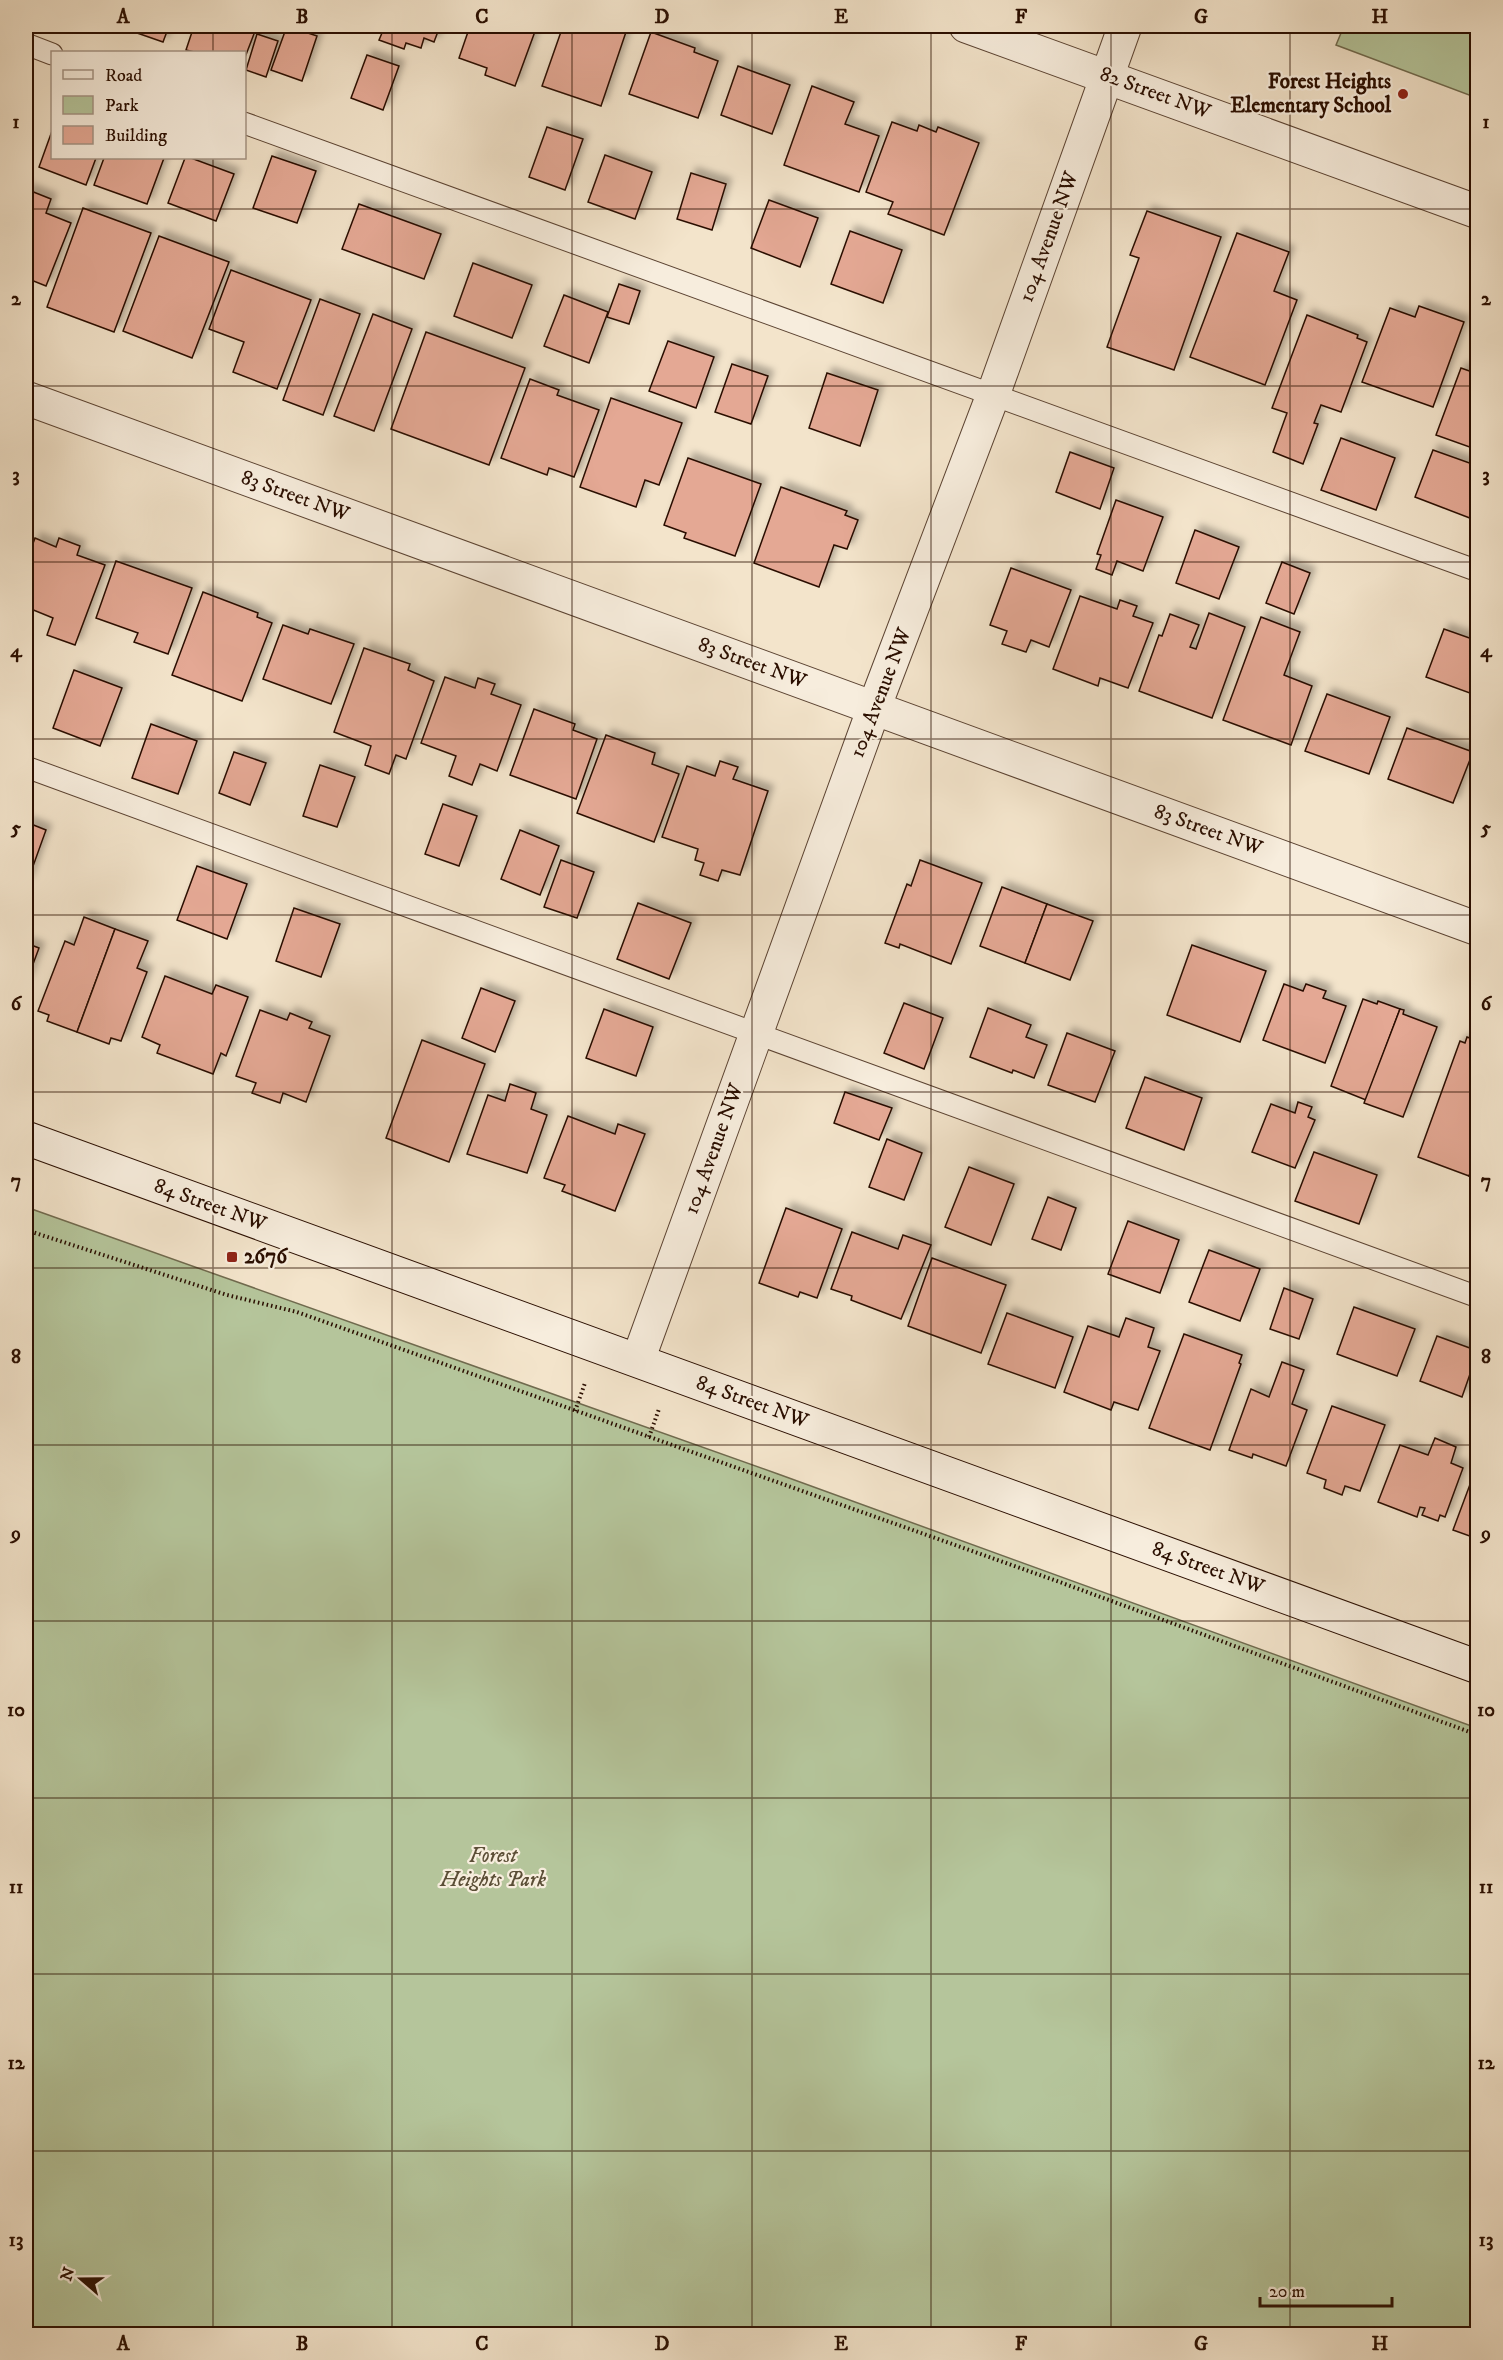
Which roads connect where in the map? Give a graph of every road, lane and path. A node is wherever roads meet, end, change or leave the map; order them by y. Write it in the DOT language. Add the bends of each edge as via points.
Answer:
graph roads {
  1 [pos="966,26"];
  2 [pos="1125,26"];
  3 [pos="26,44"];
  4 [pos="51,54"];
  5 [pos="1107,76"];
  6 [pos="246,124"];
  7 [pos="1478,212"];
  8 [pos="993,395"];
  9 [pos="26,398"];
  10 [pos="1478,571"];
  11 [pos="874,708"];
  12 [pos="26,767"];
  13 [pos="1478,929"];
  14 [pos="754,1034"];
  15 [pos="26,1138"];
  16 [pos="26,1230"];
  17 [pos="1478,1297"];
  18 [pos="638,1360"];
  19 [pos="1478,1666"];
  20 [pos="1478,1735"];
  1 -- 5 [label="street, 82 Street NW"];
  2 -- 5 [label="street, 104 Avenue NW"];
  3 -- 4 [label="lane"];
  5 -- 7 [label="street, 82 Street NW"];
  5 -- 8 [label="street, 104 Avenue NW"];
  6 -- 8 [label="lane"];
  8 -- 10 [label="lane"];
  8 -- 11 [label="street, 104 Avenue NW"];
  9 -- 11 [label="street, 83 Street NW"];
  11 -- 13 [label="street, 83 Street NW"];
  11 -- 14 [label="street, 104 Avenue NW"];
  12 -- 14 [label="lane"];
  14 -- 17 [label="lane"];
  14 -- 18 [label="street, 104 Avenue NW"];
  15 -- 18 [label="street, 84 Street NW"];
  16 -- 20 [label="path" via="227,1295 297,1312"];
  18 -- 19 [label="street, 84 Street NW"];
}
